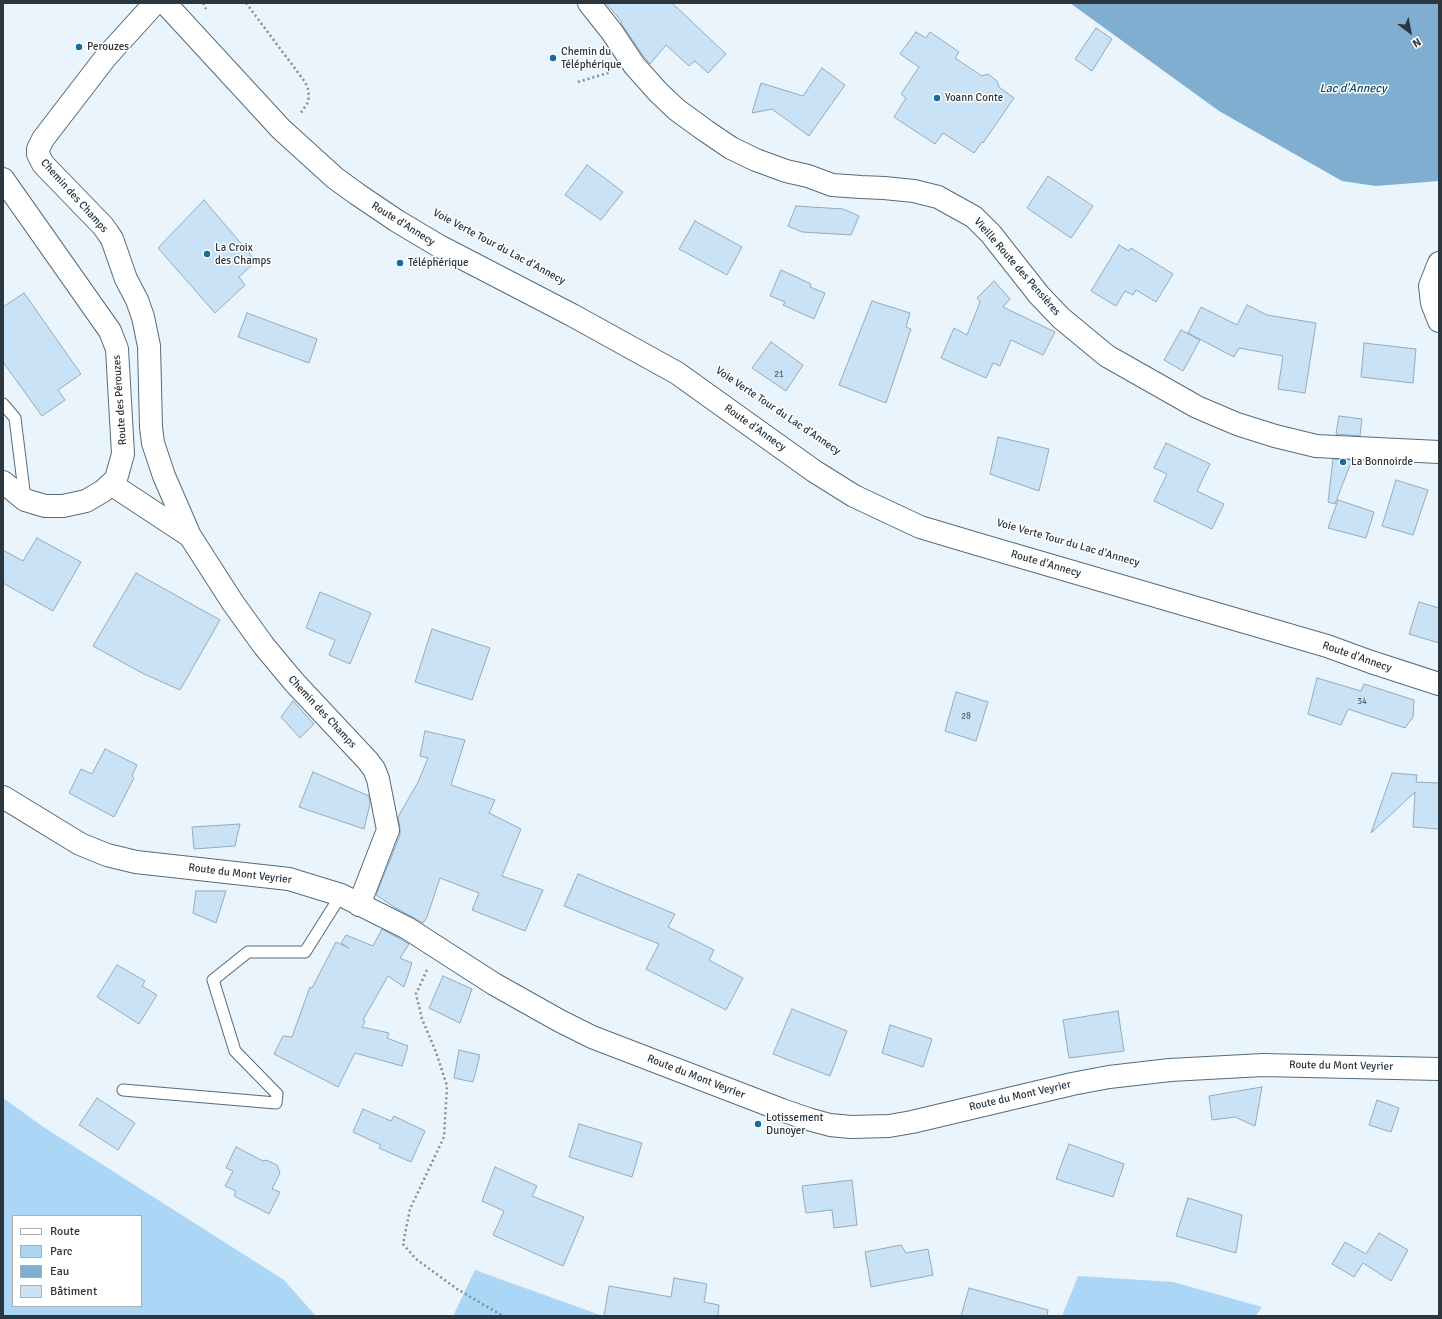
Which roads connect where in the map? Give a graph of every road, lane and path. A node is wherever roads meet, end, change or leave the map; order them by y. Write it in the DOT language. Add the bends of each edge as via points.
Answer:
graph roads {
  1 [pos="155,3"];
  2 [pos="164,3"];
  3 [pos="203,3"];
  4 [pos="246,3"];
  5 [pos="588,3"];
  6 [pos="208,14"];
  7 [pos="634,65"];
  8 [pos="578,82"];
  9 [pos="297,118"];
  10 [pos="3,179"];
  11 [pos="1439,264"];
  12 [pos="1439,321"];
  13 [pos="3,404"];
  14 [pos="1439,452"];
  15 [pos="3,482"];
  16 [pos="111,484"];
  17 [pos="25,500"];
  18 [pos="190,536"];
  19 [pos="1439,684"];
  20 [pos="3,797"];
  21 [pos="350,900"];
  22 [pos="432,944"];
  23 [pos="1439,1069"];
  24 [pos="123,1090"];
  25 [pos="502,1316"];
  1 -- 18 [label="street, Chemin des Champs" via="106,57 43,139 38,154 43,164 108,233 137,300 149,346 153,443"];
  2 -- 19 [label="street, Route d'Annecy" via="281,129 335,178 357,194 397,222 439,246 677,373 854,496 920,527 1327,646"];
  3 -- 6 [label="path"];
  4 -- 9 [label="path" via="305,82 309,97"];
  5 -- 7 [label="street, Vieille Route des Pensières"];
  7 -- 8 [label="path"];
  7 -- 14 [label="street, Vieille Route des Pensières" via="677,110 731,148 756,160 832,185 926,194 974,217 1061,318 1107,356 1197,407 1237,424 1316,446"];
  10 -- 16 [label="street, Route des Pérouzes" via="110,331 117,348 123,454 116,479"];
  11 -- 12 [label="street" via="1430,286 1432,303"];
  13 -- 17 [label="lane" via="15,418"];
  15 -- 17 [label="street, Route des Pérouzes"];
  16 -- 17 [label="street, Route des Pérouzes" via="86,501 63,506 45,506"];
  16 -- 18 [label="street, Chemin des Champs"];
  18 -- 21 [label="street, Chemin des Champs" via="233,604 264,646 374,769 388,830"];
  20 -- 21 [label="street, Route du Mont Veyrier" via="80,844 107,855 136,862 289,879"];
  21 -- 22 [label="street, Route du Mont Veyrier" via="407,928"];
  21 -- 24 [label="lane" via="304,952 248,952 213,980 235,1051 277,1094 276,1103"];
  22 -- 23 [label="street, Route du Mont Veyrier" via="494,984 592,1038 808,1119 851,1127 888,1126 912,1122 1072,1084 1170,1070 1263,1065"];
  22 -- 25 [label="path" via="426,974 416,994 422,1019 448,1086 444,1137 410,1209 403,1244 416,1259"];
}
